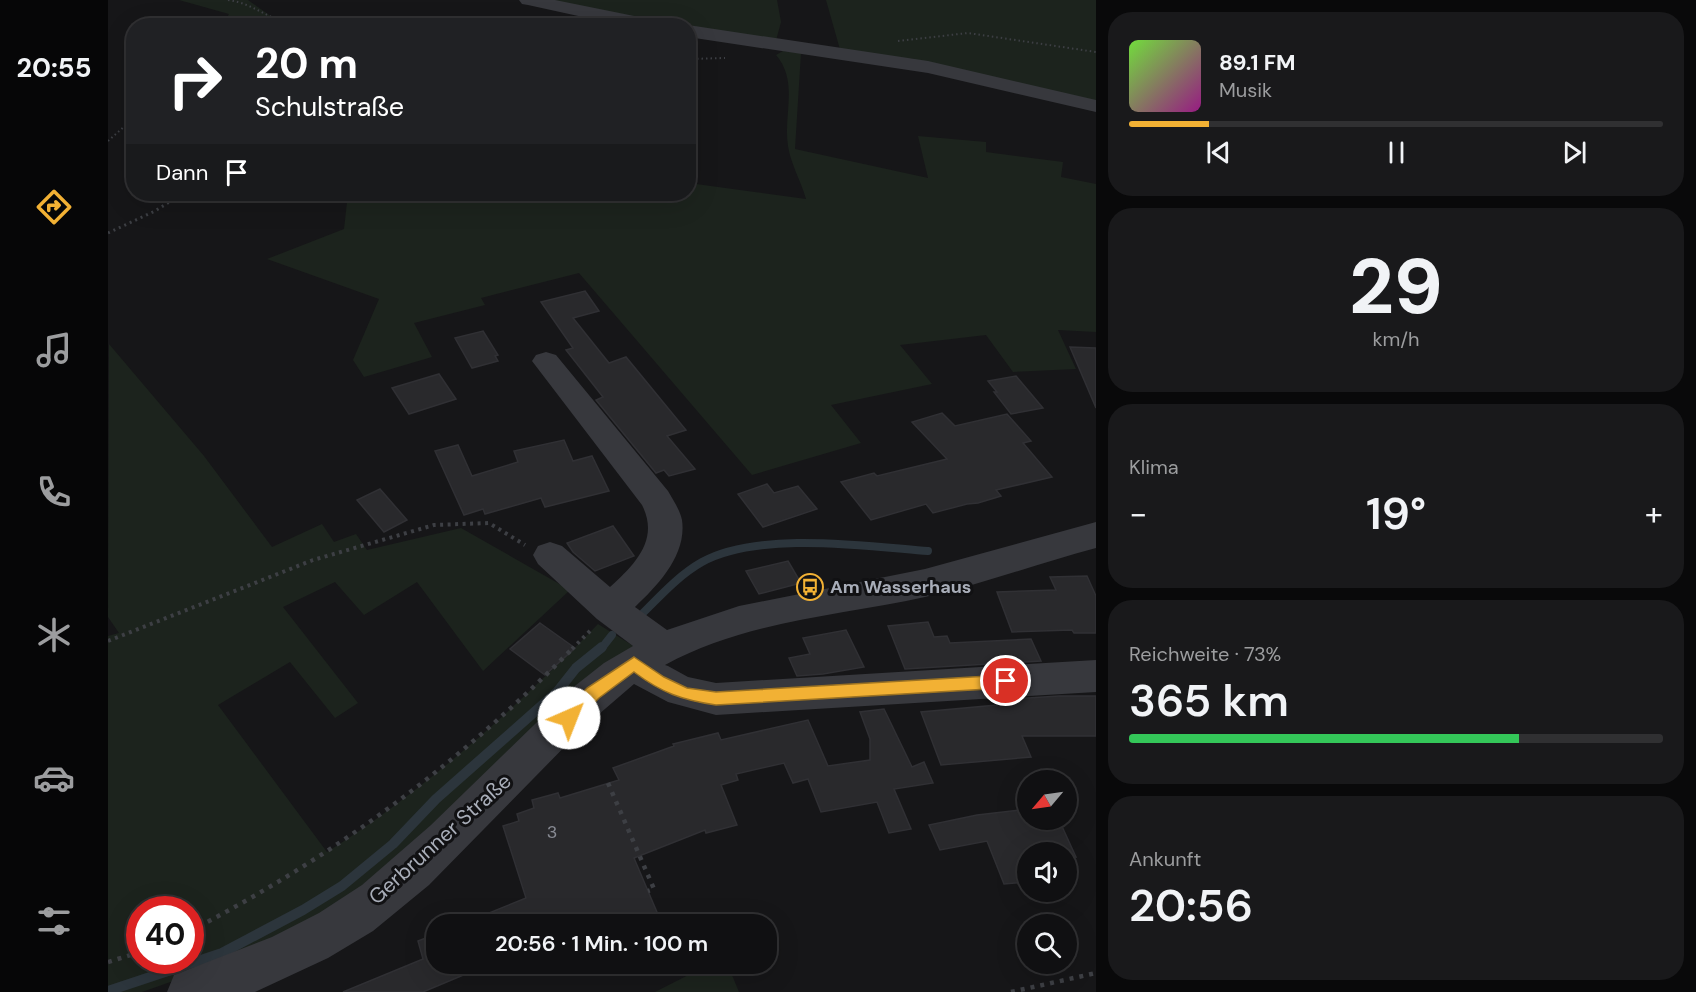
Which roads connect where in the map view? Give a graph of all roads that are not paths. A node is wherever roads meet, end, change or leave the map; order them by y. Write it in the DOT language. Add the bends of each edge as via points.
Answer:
graph roads {
  1 [pos="528,0"];
  2 [pos="615,18"];
  3 [pos="696,32"];
  4 [pos="1096,106"];
  5 [pos="546,361"];
  6 [pos="1096,535"];
  7 [pos="539,551"];
  8 [pos="613,611"];
  9 [pos="649,650"];
  10 [pos="1096,676"];
  11 [pos="191,992"];
  1 -- 2 [label="street"];
  3 -- 4 [label="street" via="928,67"];
  5 -- 8 [label="street" via="656,499 665,519 664,543 651,567"];
  6 -- 9 [label="street, Gerbrunner Straße" via="980,570 728,623"];
  7 -- 8 [label="street"];
  8 -- 9 [label="street"];
  9 -- 10 [label="street" via="658,681 685,694 716,699"];
  9 -- 11 [label="street, Gerbrunner Straße" via="593,693 434,851 377,901 303,948"];
}
